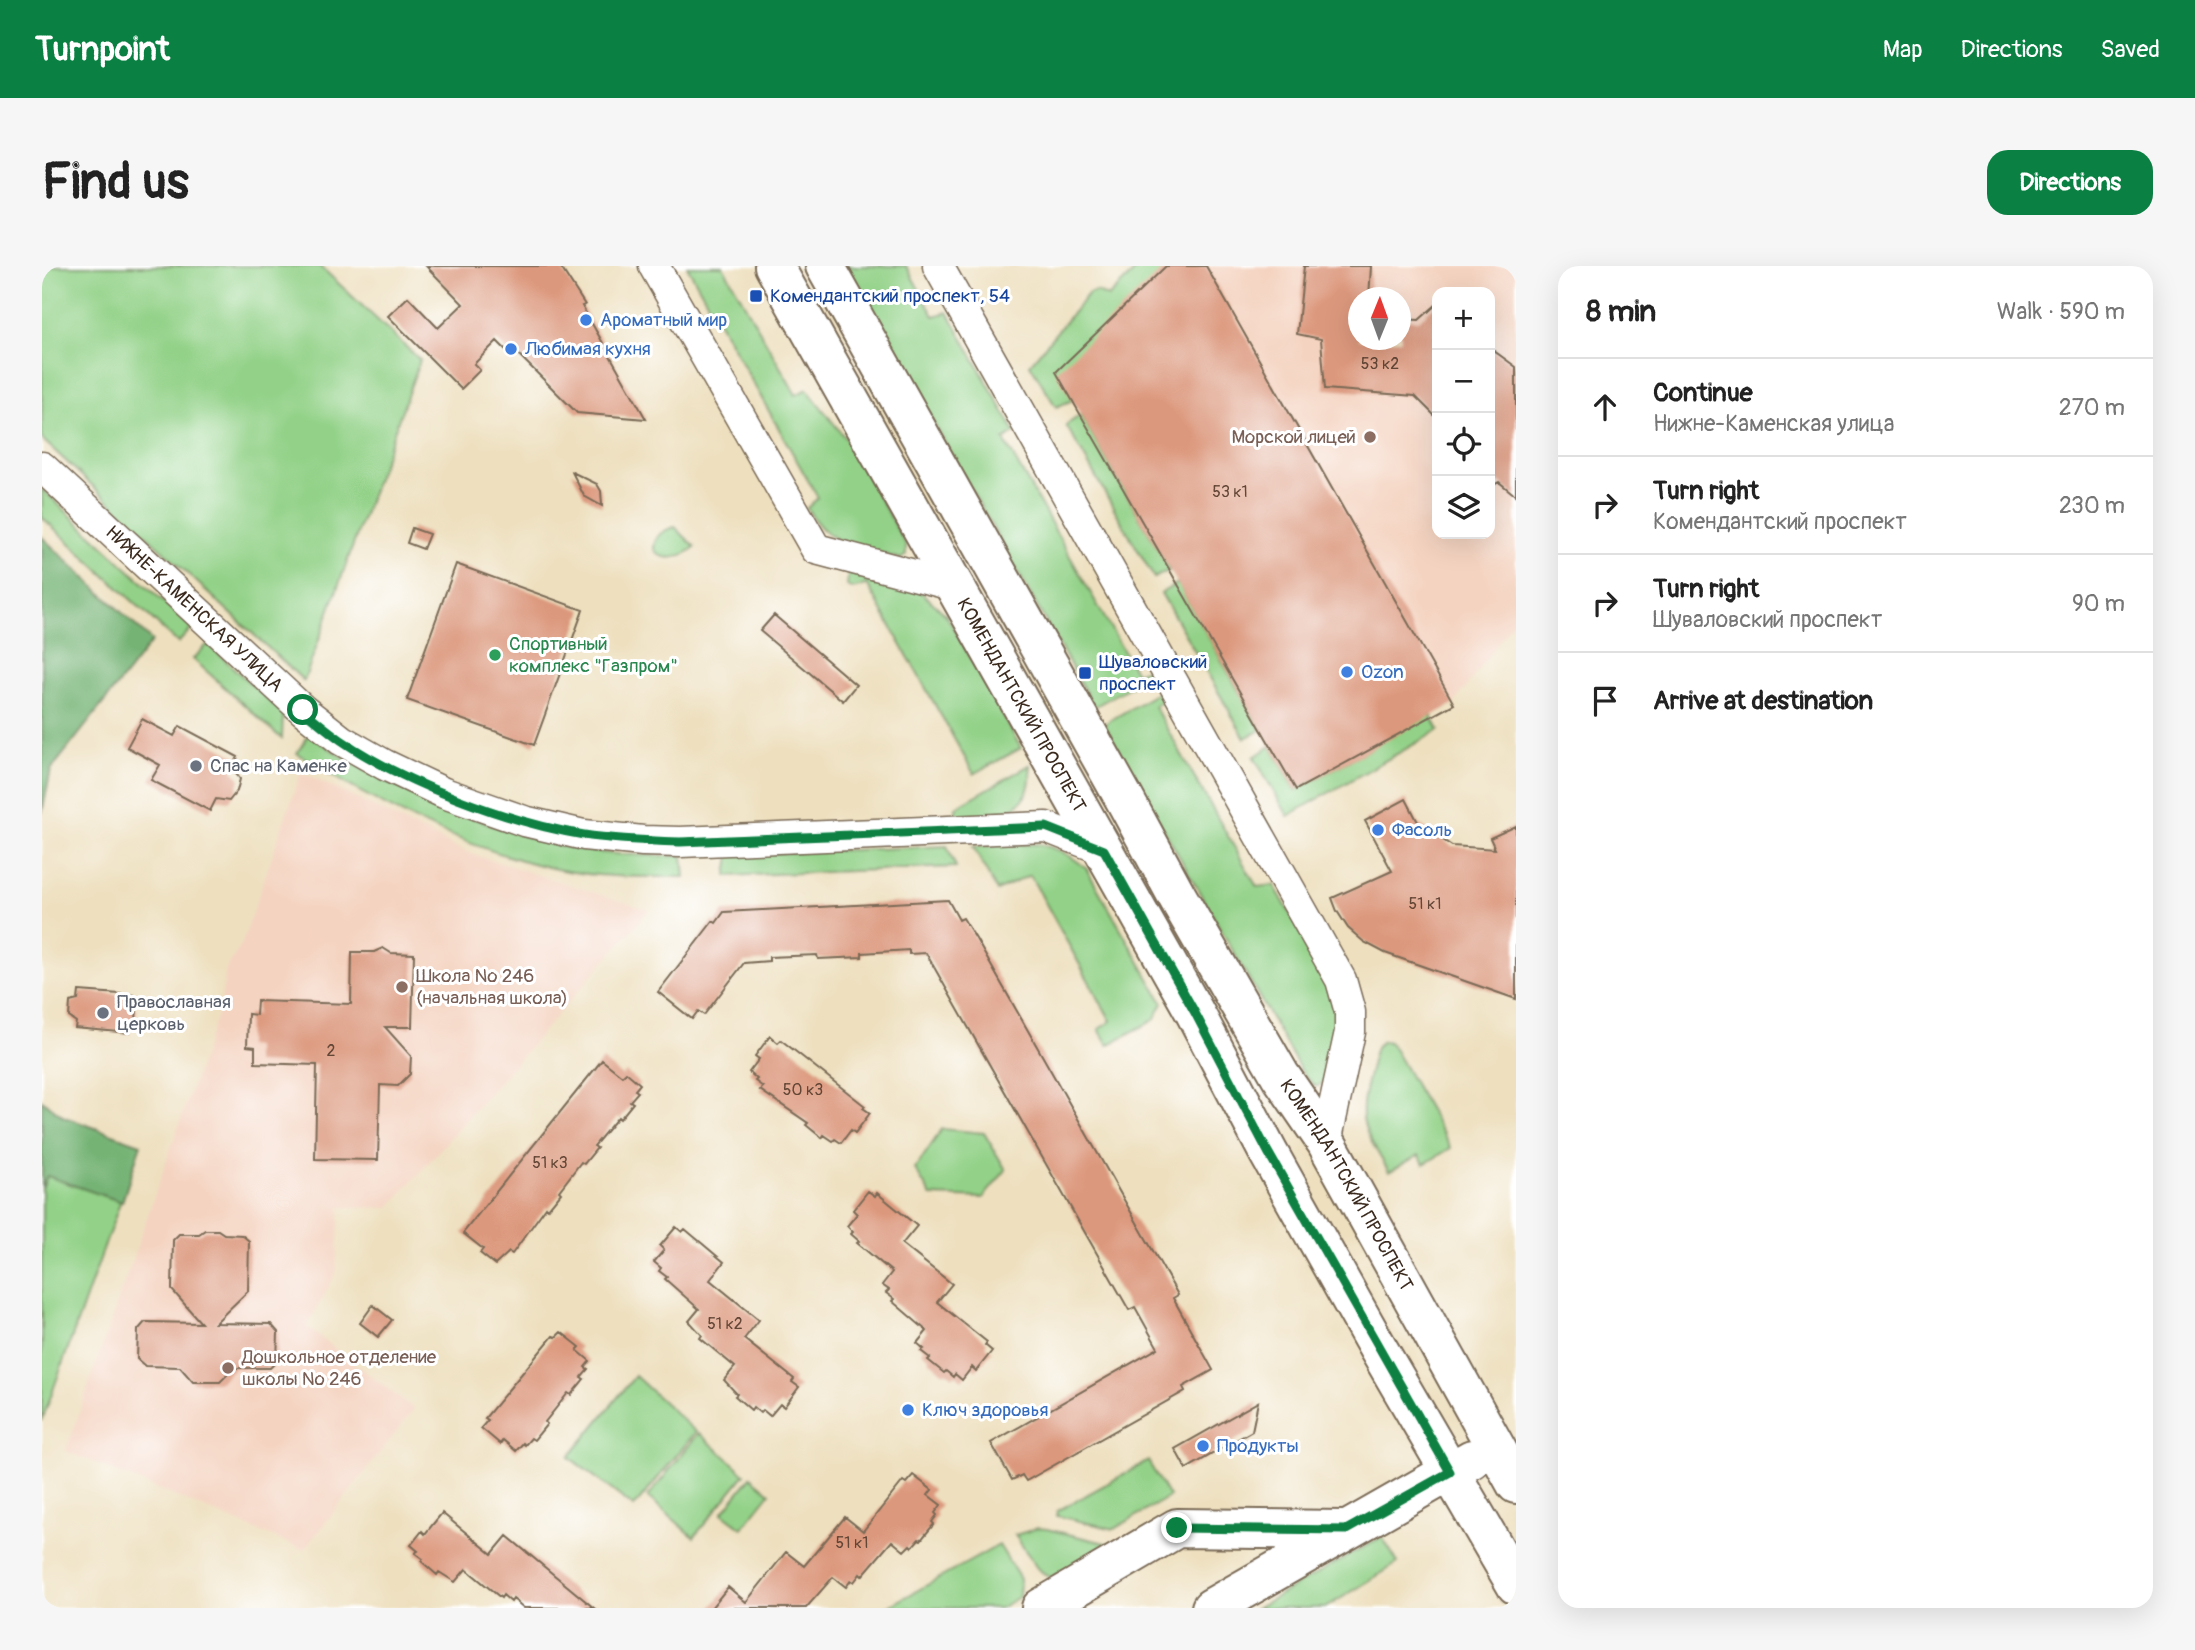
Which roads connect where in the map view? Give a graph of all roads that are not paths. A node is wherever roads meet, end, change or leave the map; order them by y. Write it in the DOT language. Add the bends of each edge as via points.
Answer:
graph roads {
  1 [pos="654,266"];
  2 [pos="774,266"];
  3 [pos="825,266"];
  4 [pos="938,266"];
  5 [pos="42,467"];
  6 [pos="953,585"];
  7 [pos="1070,791"];
  8 [pos="1046,827"];
  9 [pos="1104,850"];
  10 [pos="1325,1142"];
  11 [pos="1495,1446"];
  12 [pos="1450,1472"];
  13 [pos="1516,1484"];
  14 [pos="1346,1530"];
  15 [pos="1516,1585"];
  16 [pos="1041,1608"];
  17 [pos="1211,1608"];
  1 -- 6 [label="street" via="816,550"];
  2 -- 6 [label="main road, КОМЕНДАНТСКИЙ ПРОСПЕКТ"];
  3 -- 10 [label="main road, КОМЕНДАНТСКИЙ ПРОСПЕКТ" via="1280,1075"];
  4 -- 10 [label="street" via="1341,980 1350,1032"];
  5 -- 8 [label="street, НИЖНЕ-КАМЕНСКАЯ УЛИЦА" via="303,710 341,740 444,793 524,821 584,835 642,841"];
  6 -- 7 [label="main road, КОМЕНДАНТСКИЙ ПРОСПЕКТ"];
  7 -- 8 [label="street"];
  7 -- 9 [label="main road, КОМЕНДАНТСКИЙ ПРОСПЕКТ"];
  8 -- 9 [label="street, НИЖНЕ-КАМЕНСКАЯ УЛИЦА"];
  9 -- 12 [label="main road, КОМЕНДАНТСКИЙ ПРОСПЕКТ"];
  10 -- 11 [label="main road, КОМЕНДАНТСКИЙ ПРОСПЕКТ"];
  11 -- 12 [label="main road"];
  11 -- 13 [label="main road, КОМЕНДАНТСКИЙ ПРОСПЕКТ"];
  12 -- 14 [label="main road"];
  12 -- 15 [label="main road, КОМЕНДАНТСКИЙ ПРОСПЕКТ"];
  14 -- 16 [label="main road" via="1177,1528"];
  14 -- 17 [label="main road"];
}
